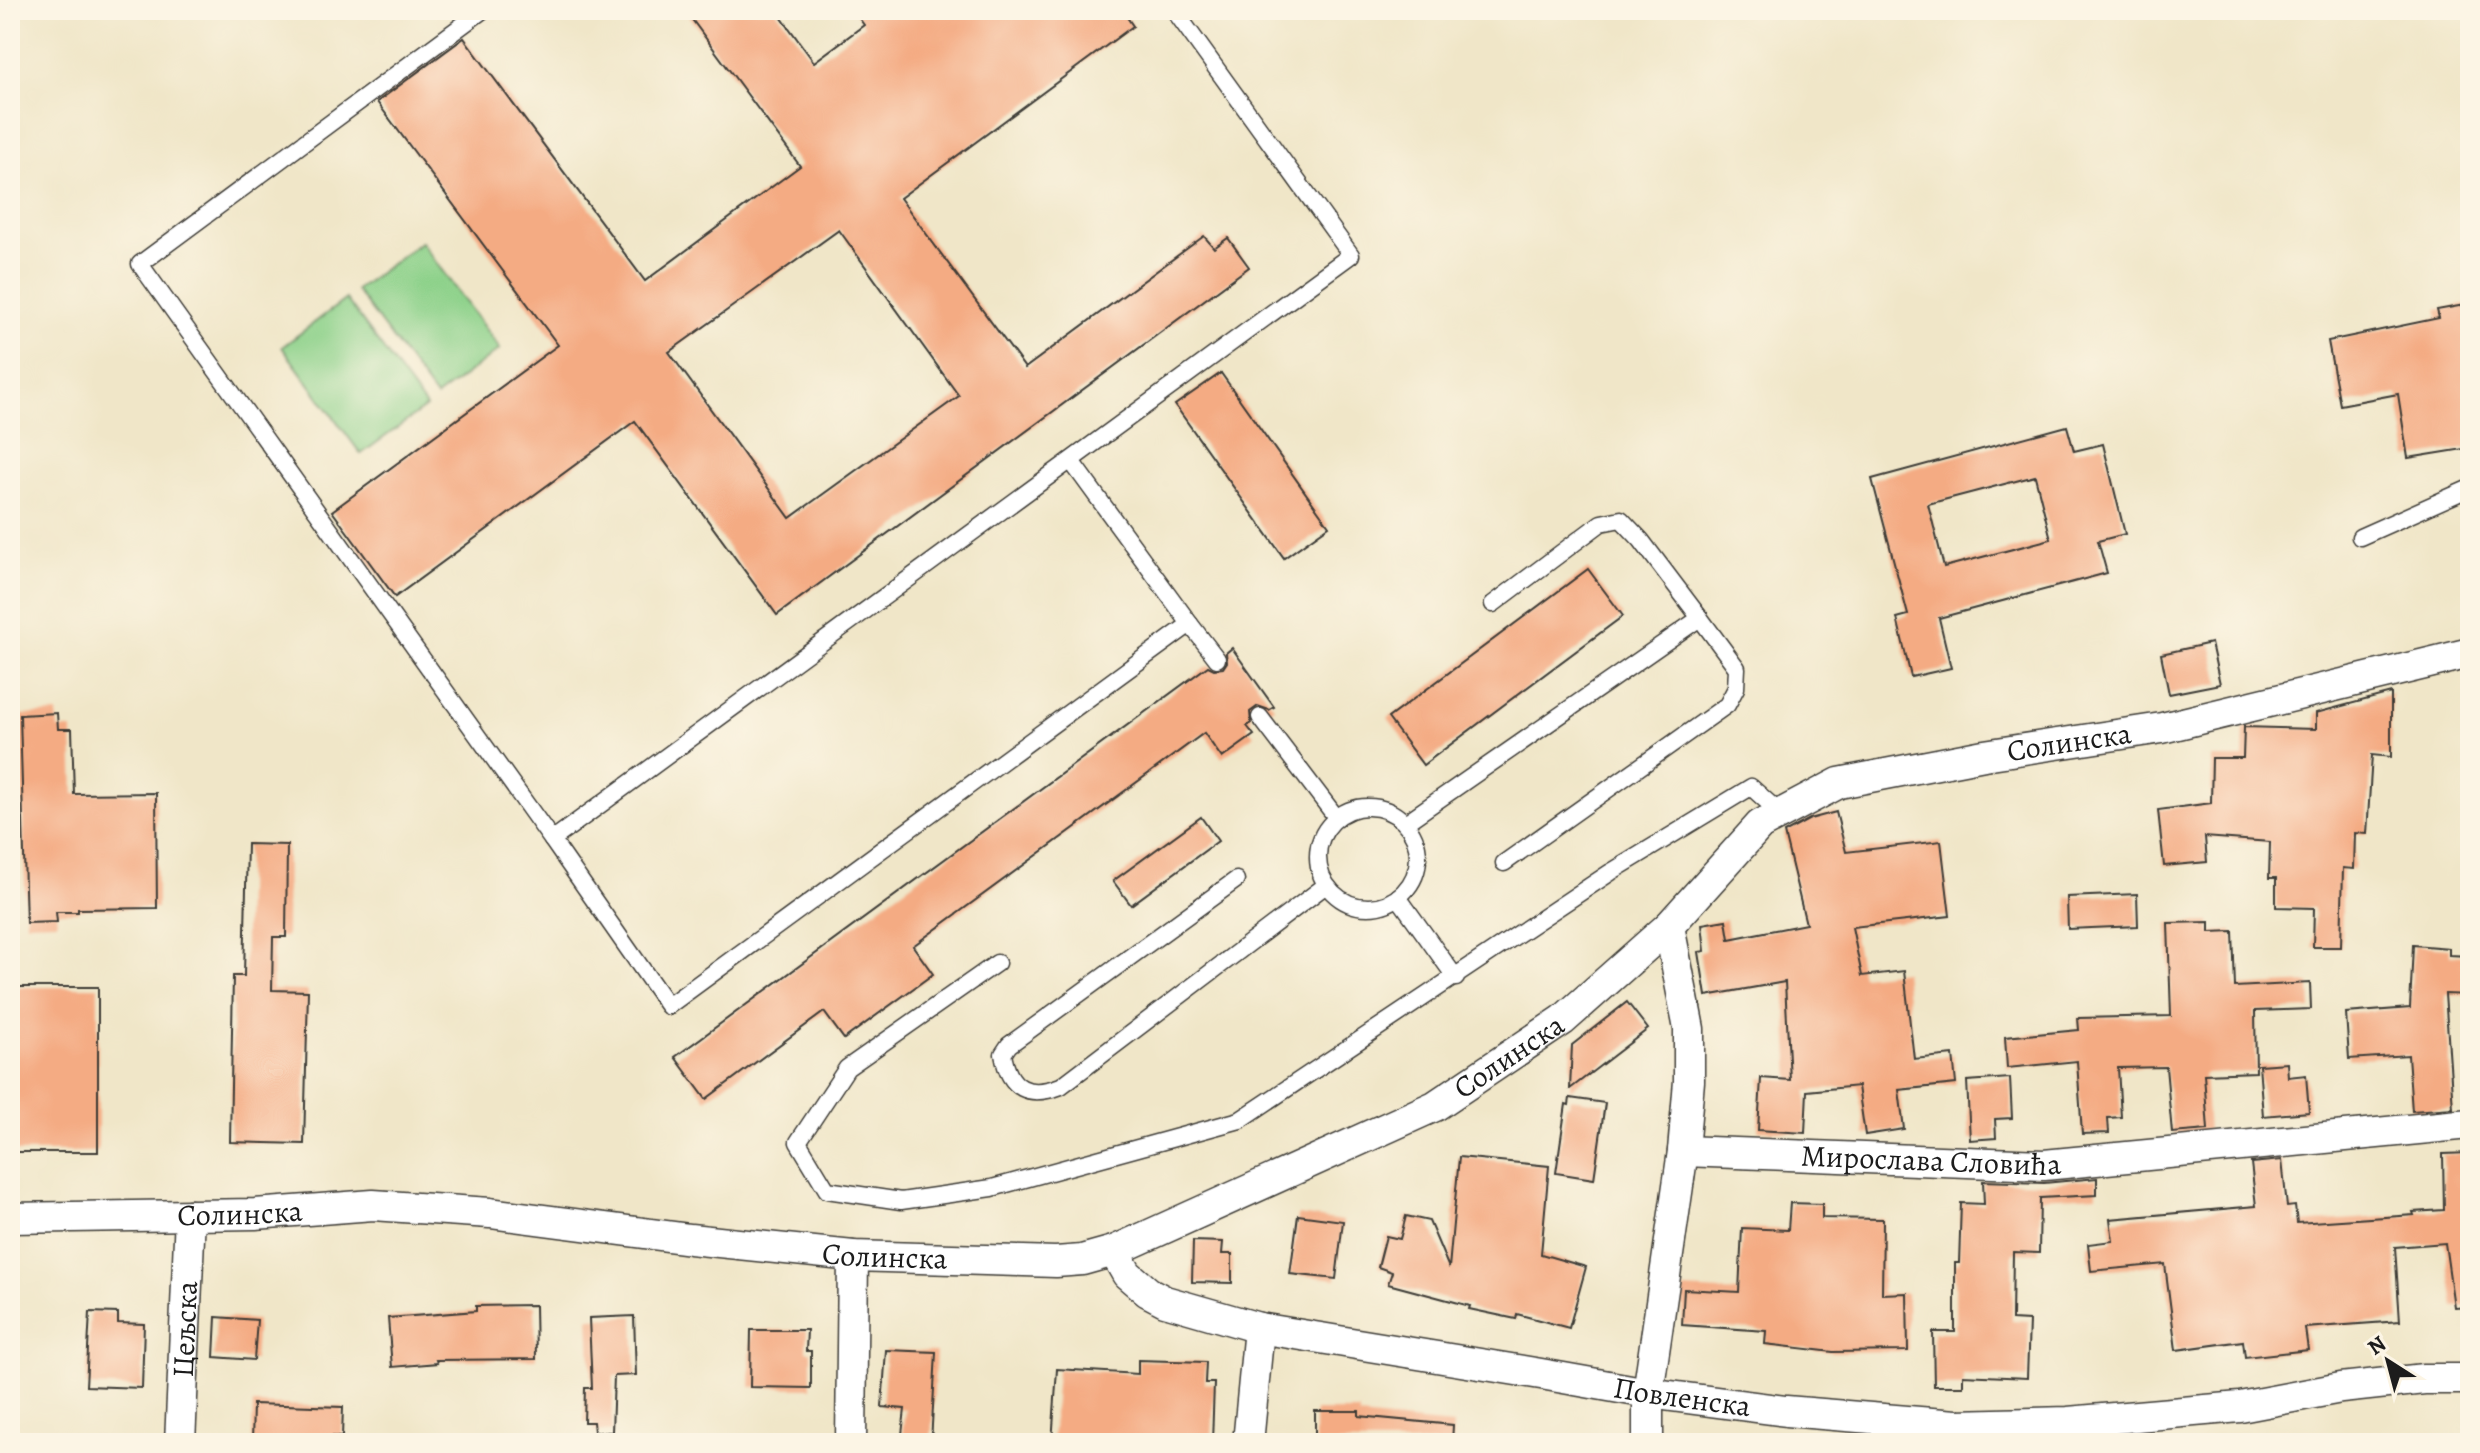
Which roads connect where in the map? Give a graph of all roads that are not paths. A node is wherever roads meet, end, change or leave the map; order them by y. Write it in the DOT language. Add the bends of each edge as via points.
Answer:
graph roads {
  1 [pos="483,10"];
  2 [pos="1174,10"];
  3 [pos="1071,461"];
  4 [pos="2470,488"];
  5 [pos="2360,537"];
  6 [pos="1493,604"];
  7 [pos="1700,618"];
  8 [pos="1190,624"];
  9 [pos="2470,653"];
  10 [pos="1217,659"];
  11 [pos="1260,717"];
  12 [pos="1781,814"];
  13 [pos="1336,817"];
  14 [pos="1405,823"];
  15 [pos="552,840"];
  16 [pos="1504,863"];
  17 [pos="1236,880"];
  18 [pos="1326,885"];
  19 [pos="1398,897"];
  20 [pos="1669,926"];
  21 [pos="997,963"];
  22 [pos="1456,978"];
  23 [pos="2470,1124"];
  24 [pos="1683,1151"];
  25 [pos="190,1215"];
  26 [pos="10,1218"];
  27 [pos="1114,1251"];
  28 [pos="853,1256"];
  29 [pos="1259,1328"];
  30 [pos="2470,1379"];
  31 [pos="1648,1393"];
  32 [pos="1956,1434"];
  33 [pos="180,1443"];
  34 [pos="851,1443"];
  35 [pos="1248,1443"];
  36 [pos="1648,1443"];
  1 -- 15 [label="lane" via="140,264"];
  2 -- 3 [label="lane" via="1351,255"];
  3 -- 8 [label="lane"];
  3 -- 15 [label="lane"];
  4 -- 5 [label="lane"];
  6 -- 7 [label="lane" via="1601,523 1621,519"];
  7 -- 14 [label="lane"];
  7 -- 16 [label="lane" via="1737,668 1736,688 1727,705"];
  8 -- 10 [label="lane"];
  8 -- 15 [label="lane" via="668,1006"];
  9 -- 12 [label="street, Солинска" via="2162,728 1839,783"];
  11 -- 13 [label="lane"];
  12 -- 20 [label="street, Солинска" via="1760,825"];
  12 -- 22 [label="lane" via="1751,787 1611,872"];
  13 -- 14 [label="lane" via="1364,806 1379,807"];
  13 -- 18 [label="lane" via="1319,842 1319,872"];
  14 -- 19 [label="lane" via="1418,852 1417,869"];
  17 -- 18 [label="lane" via="1009,1045 1003,1054 1014,1081 1029,1092 1061,1086"];
  18 -- 19 [label="lane" via="1349,904 1366,907"];
  19 -- 22 [label="lane"];
  20 -- 24 [label="street" via="1689,1029"];
  20 -- 27 [label="street, Солинска" via="1563,1020 1435,1106"];
  21 -- 22 [label="lane" via="847,1068 798,1142 827,1190 901,1201 992,1188 1240,1120"];
  23 -- 24 [label="street, Мирослава Словића" via="2044,1165"];
  24 -- 31 [label="street"];
  25 -- 26 [label="street, Солинска"];
  25 -- 28 [label="street, Солинска" via="373,1205 490,1213"];
  25 -- 33 [label="street, Цељска"];
  27 -- 28 [label="street, Солинска" via="1056,1262"];
  27 -- 29 [label="street, Повленска" via="1127,1274 1148,1292"];
  28 -- 34 [label="street"];
  29 -- 31 [label="street, Повленска"];
  29 -- 35 [label="street"];
  30 -- 32 [label="street, Повленска" via="2424,1379 2240,1407"];
  31 -- 32 [label="street, Повленска"];
  31 -- 36 [label="street"];
}
